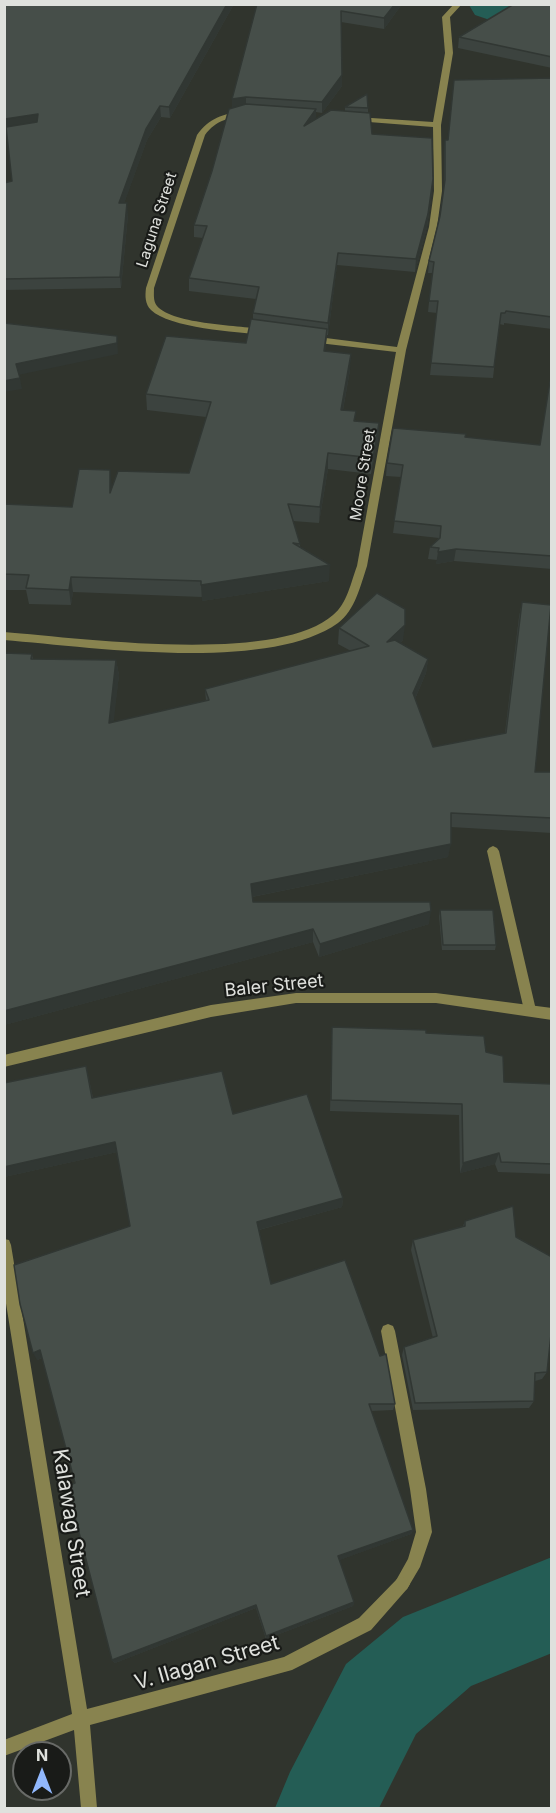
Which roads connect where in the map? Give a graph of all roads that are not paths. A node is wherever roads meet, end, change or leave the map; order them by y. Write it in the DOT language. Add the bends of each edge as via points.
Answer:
graph roads {
  1 [pos="459,4"];
  2 [pos="256,113"];
  3 [pos="345,118"];
  4 [pos="437,125"];
  5 [pos="272,334"];
  6 [pos="295,337"];
  7 [pos="401,351"];
  8 [pos="4,636"];
  9 [pos="494,851"];
  10 [pos="530,1010"];
  11 [pos="552,1014"];
  12 [pos="4,1061"];
  13 [pos="4,1245"];
  14 [pos="388,1331"];
  15 [pos="81,1719"];
  16 [pos="4,1748"];
  17 [pos="89,1809"];
  1 -- 4 [label="street, Moore Street" via="446,17 449,53"];
  2 -- 5 [label="street, Laguna Street" via="224,116 209,123 201,135 150,298 153,307 165,316"];
  3 -- 4 [label="street"];
  4 -- 7 [label="street, Moore Street" via="438,191"];
  6 -- 7 [label="street"];
  7 -- 8 [label="street, Moore Street" via="362,566 336,619 312,632 267,645 183,650"];
  9 -- 10 [label="street"];
  10 -- 11 [label="street, Baler Street"];
  10 -- 12 [label="street, Baler Street" via="436,998 296,998 211,1011"];
  13 -- 15 [label="street, Kalawag Street"];
  14 -- 15 [label="street, V. Ilagan Street" via="424,1532 415,1562 402,1584 365,1624 286,1664"];
  15 -- 16 [label="street, V. Ilagan Street"];
  15 -- 17 [label="street, Kalawag Street"];
}
